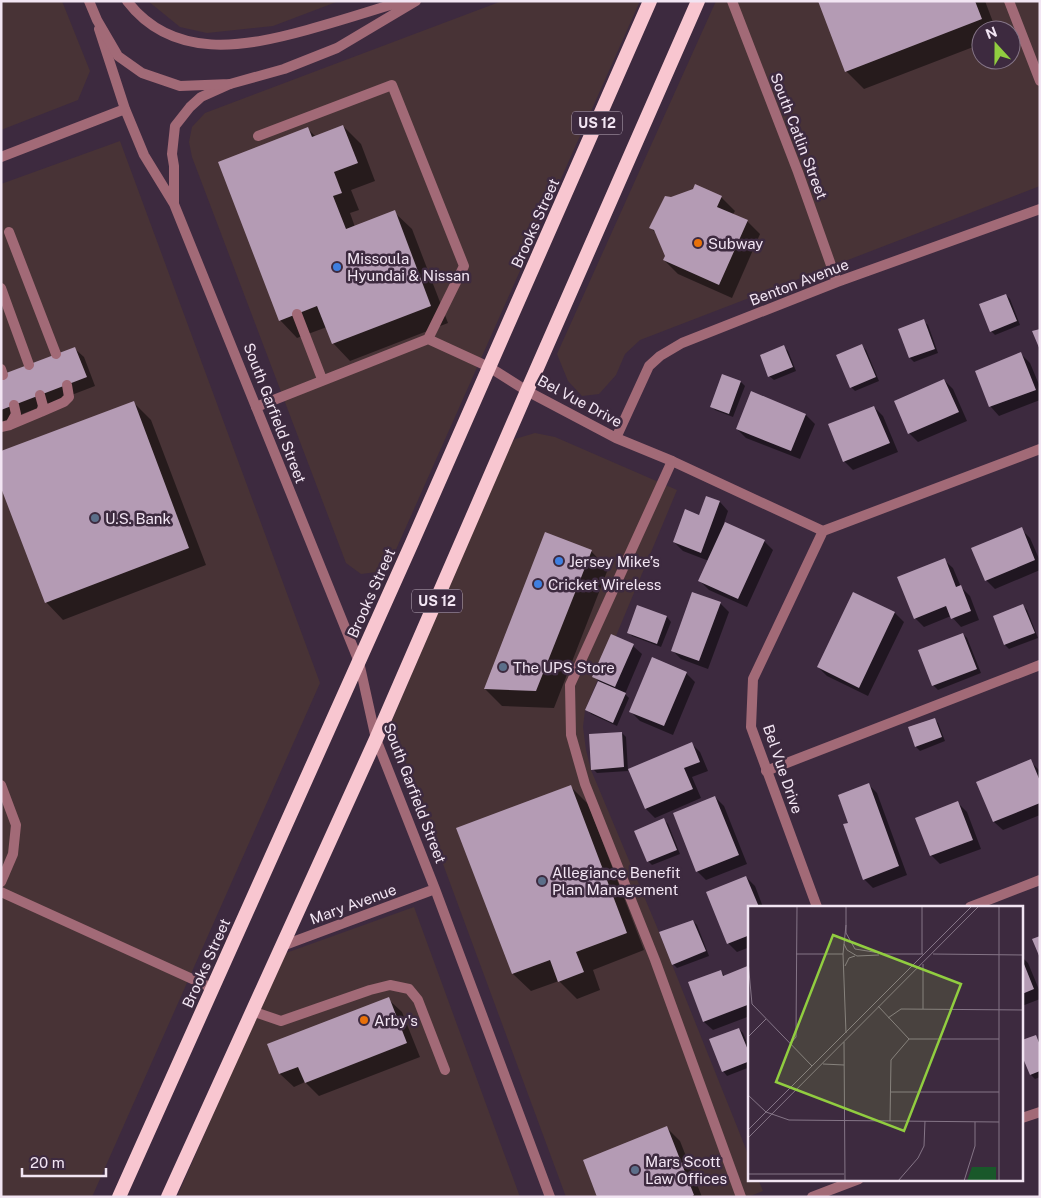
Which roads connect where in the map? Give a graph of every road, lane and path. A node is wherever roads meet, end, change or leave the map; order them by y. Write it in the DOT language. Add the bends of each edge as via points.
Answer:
graph roads {
  1 [pos="89,1"];
  2 [pos="127,1"];
  3 [pos="403,1"];
  4 [pos="416,1"];
  5 [pos="650,1"];
  6 [pos="698,1"];
  7 [pos="732,1"];
  8 [pos="1010,1"];
  9 [pos="97,20"];
  10 [pos="1040,81"];
  11 [pos="230,84"];
  12 [pos="125,109"];
  13 [pos="258,136"];
  14 [pos="1,157"];
  15 [pos="174,204"];
  16 [pos="1040,209"];
  17 [pos="9,232"];
  18 [pos="837,282"];
  19 [pos="1,288"];
  20 [pos="297,314"];
  21 [pos="428,338"];
  22 [pos="56,354"];
  23 [pos="30,365"];
  24 [pos="489,367"];
  25 [pos="322,379"];
  26 [pos="68,385"];
  27 [pos="526,391"];
  28 [pos="40,395"];
  29 [pos="14,405"];
  30 [pos="256,407"];
  31 [pos="41,412"];
  32 [pos="5,426"];
  33 [pos="616,438"];
  34 [pos="1040,449"];
  35 [pos="672,461"];
  36 [pos="823,531"];
  37 [pos="359,662"];
  38 [pos="1040,665"];
  39 [pos="376,739"];
  40 [pos="766,771"];
  41 [pos="1,785"];
  42 [pos="1040,880"];
  43 [pos="1,882"];
  44 [pos="435,889"];
  45 [pos="1,892"];
  46 [pos="817,906"];
  47 [pos="973,906"];
  48 [pos="282,946"];
  49 [pos="212,988"];
  50 [pos="252,1011"];
  51 [pos="445,1070"];
  52 [pos="1040,1112"];
  53 [pos="1024,1117"];
  54 [pos="856,1180"];
  55 [pos="119,1197"];
  56 [pos="168,1197"];
  57 [pos="550,1197"];
  58 [pos="741,1197"];
  59 [pos="812,1197"];
  1 -- 9 [label="street"];
  2 -- 3 [label="street" via="152,26 176,38 200,44 233,45 273,39"];
  4 -- 11 [label="street" via="337,48 284,69"];
  5 -- 24 [label="highway, Brooks Street / US 12"];
  6 -- 27 [label="highway, US 12"];
  7 -- 18 [label="street, South Catlin Street"];
  8 -- 10 [label="street"];
  9 -- 11 [label="street" via="118,56 142,74 180,86"];
  9 -- 12 [label="street"];
  11 -- 15 [label="street" via="201,97 176,126 172,154"];
  12 -- 14 [label="street"];
  12 -- 15 [label="street" via="144,154"];
  13 -- 21 [label="street" via="392,85 464,266"];
  15 -- 30 [label="street, South Garfield Street"];
  16 -- 18 [label="street, Benton Avenue"];
  17 -- 22 [label="street"];
  18 -- 33 [label="street, Benton Avenue" via="682,343 660,356 649,366"];
  19 -- 23 [label="street"];
  20 -- 25 [label="street"];
  21 -- 24 [label="street, Bel Vue Drive"];
  21 -- 25 [label="street"];
  24 -- 27 [label="street, Bel Vue Drive"];
  24 -- 37 [label="highway, Brooks Street / US 12"];
  25 -- 30 [label="street"];
  26 -- 31 [label="street" via="69,398"];
  27 -- 33 [label="street, Bel Vue Drive"];
  27 -- 39 [label="highway, US 12"];
  28 -- 31 [label="street"];
  29 -- 32 [label="street" via="16,414"];
  30 -- 37 [label="street, South Garfield Street"];
  31 -- 32 [label="street"];
  33 -- 35 [label="street, Bel Vue Drive"];
  34 -- 36 [label="street"];
  35 -- 36 [label="street, Bel Vue Drive"];
  35 -- 58 [label="street" via="570,685 571,735 585,784 655,960"];
  36 -- 40 [label="street, Bel Vue Drive" via="753,679 751,727"];
  37 -- 39 [label="street, South Garfield Street"];
  37 -- 49 [label="highway, Brooks Street / US 12"];
  38 -- 40 [label="street"];
  39 -- 44 [label="street, South Garfield Street"];
  39 -- 48 [label="highway, US 12"];
  40 -- 46 [label="street, Bel Vue Drive"];
  41 -- 43 [label="street" via="16,825 12,854"];
  42 -- 47 [label="street"];
  44 -- 48 [label="street, Mary Avenue"];
  44 -- 57 [label="street, South Garfield Street"];
  45 -- 49 [label="street"];
  48 -- 50 [label="highway, US 12"];
  49 -- 55 [label="highway, Brooks Street / US 12"];
  50 -- 51 [label="street" via="281,1020 390,985 409,989 418,1000"];
  50 -- 56 [label="highway, US 12"];
  52 -- 53 [label="street"];
  54 -- 59 [label="street"];
}
